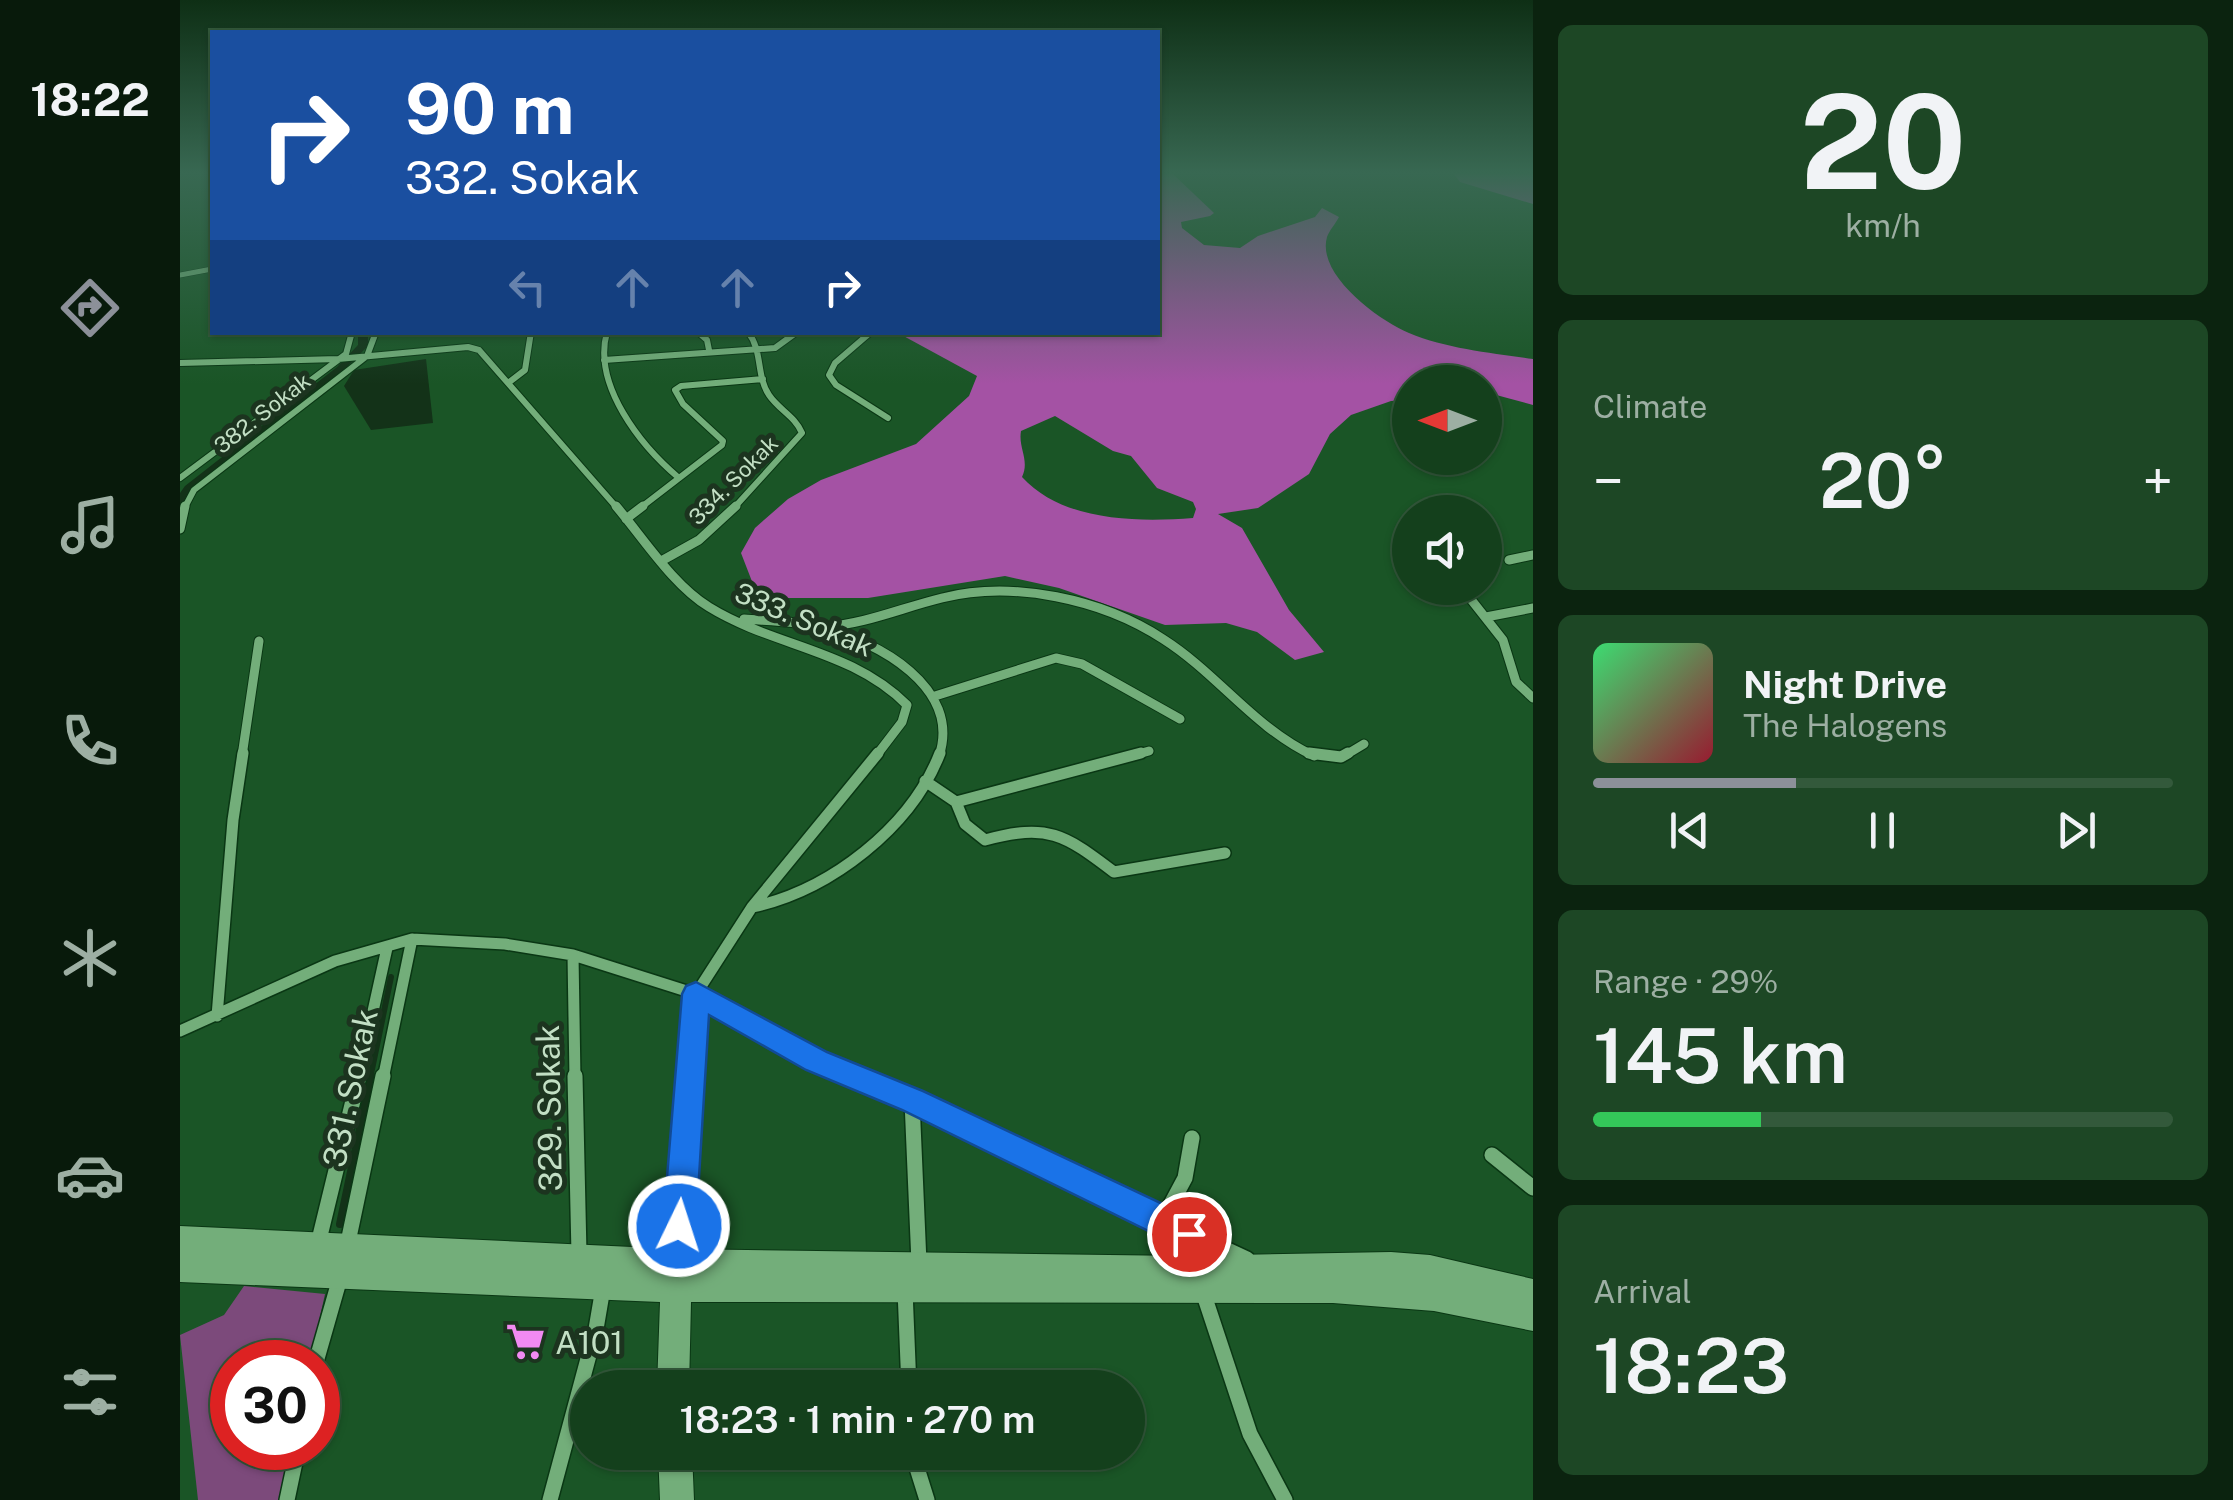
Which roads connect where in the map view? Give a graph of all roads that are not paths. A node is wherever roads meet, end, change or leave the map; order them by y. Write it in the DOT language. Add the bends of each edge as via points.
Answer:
graph roads {
  1 [pos="210,270"];
  2 [pos="180,275"];
  3 [pos="352,335"];
  4 [pos="374,335"];
  5 [pos="532,335"];
  6 [pos="606,335"];
  7 [pos="701,335"];
  8 [pos="750,335"];
  9 [pos="793,335"];
  10 [pos="870,335"];
  11 [pos="759,349"];
  12 [pos="709,350"];
  13 [pos="364,356"];
  14 [pos="340,358"];
  15 [pos="604,360"];
  16 [pos="180,364"];
  17 [pos="763,380"];
  18 [pos="508,383"];
  19 [pos="888,418"];
  20 [pos="180,478"];
  21 [pos="679,478"];
  22 [pos="626,519"];
  23 [pos="180,529"];
  24 [pos="1533,554"];
  25 [pos="663,560"];
  26 [pos="1509,560"];
  27 [pos="1476,605"];
  28 [pos="1533,608"];
  29 [pos="727,617"];
  30 [pos="1486,617"];
  31 [pos="823,628"];
  32 [pos="259,641"];
  33 [pos="935,696"];
  34 [pos="1533,698"];
  35 [pos="1180,718"];
  36 [pos="1364,744"];
  37 [pos="1149,751"];
  38 [pos="925,781"];
  39 [pos="956,802"];
  40 [pos="1224,853"];
  41 [pos="752,907"];
  42 [pos="412,939"];
  43 [pos="386,948"];
  44 [pos="573,956"];
  45 [pos="696,994"];
  46 [pos="217,1016"];
  47 [pos="180,1031"];
  48 [pos="912,1101"];
  49 [pos="1192,1138"];
  50 [pos="1492,1155"];
  51 [pos="1533,1188"];
  52 [pos="1162,1222"];
  53 [pos="180,1240"];
  54 [pos="335,1258"];
  55 [pos="580,1260"];
  56 [pos="180,1267"];
  57 [pos="1270,1270"];
  58 [pos="676,1276"];
  59 [pos="912,1279"];
  60 [pos="603,1287"];
  61 [pos="1202,1289"];
  62 [pos="1533,1294"];
  63 [pos="1533,1316"];
  64 [pos="320,1340"];
  65 [pos="673,1370"];
  66 [pos="909,1370"];
  67 [pos="293,1470"];
  68 [pos="676,1470"];
  69 [pos="918,1470"];
  70 [pos="287,1500"];
  71 [pos="550,1500"];
  72 [pos="677,1500"];
  73 [pos="927,1500"];
  74 [pos="1285,1500"];
  1 -- 2 [label="street"];
  3 -- 14 [label="street"];
  4 -- 13 [label="street"];
  5 -- 18 [label="street" via="526,370"];
  6 -- 15 [label="street"];
  7 -- 12 [label="street"];
  8 -- 11 [label="street"];
  9 -- 11 [label="street" via="776,348"];
  10 -- 19 [label="street" via="833,363 829,375"];
  11 -- 12 [label="street"];
  11 -- 17 [label="street"];
  12 -- 15 [label="street"];
  13 -- 14 [label="street"];
  13 -- 18 [label="street, 333. Sokak" via="479,350"];
  13 -- 23 [label="street, 382. Sokak" via="194,490"];
  14 -- 16 [label="street"];
  14 -- 20 [label="street"];
  15 -- 21 [label="street" via="622,416"];
  17 -- 21 [label="street" via="675,390 723,441"];
  17 -- 25 [label="street, 334. Sokak" via="774,404 801,427 797,441 699,540"];
  18 -- 22 [label="street, 333. Sokak"];
  21 -- 22 [label="street"];
  22 -- 25 [label="street, 333. Sokak"];
  24 -- 26 [label="street"];
  25 -- 29 [label="street, 333. Sokak" via="685,591"];
  27 -- 30 [label="street"];
  28 -- 30 [label="street"];
  29 -- 31 [label="street"];
  29 -- 41 [label="street, 333. Sokak" via="870,674 907,706 840,804"];
  30 -- 34 [label="street" via="1503,640 1516,682"];
  31 -- 33 [label="street" via="853,638"];
  31 -- 36 [label="street" via="868,622 956,595 1038,595 1163,638 1308,755 1350,758"];
  32 -- 46 [label="street" via="233,820"];
  33 -- 35 [label="street" via="1056,658 1082,664"];
  33 -- 38 [label="street" via="944,738"];
  37 -- 39 [label="street"];
  38 -- 39 [label="street"];
  38 -- 41 [label="street" via="877,842 837,872 784,902"];
  39 -- 40 [label="street" via="965,824 985,840 1052,828 1114,872"];
  41 -- 45 [label="street, 333. Sokak"];
  42 -- 43 [label="street"];
  42 -- 44 [label="street"];
  42 -- 54 [label="street, 331. Sokak"];
  43 -- 46 [label="street" via="335,960"];
  43 -- 54 [label="street" via="334,1189"];
  44 -- 45 [label="street"];
  44 -- 55 [label="street, 329. Sokak"];
  45 -- 48 [label="street" via="816,1061"];
  45 -- 58 [label="street"];
  46 -- 47 [label="street"];
  48 -- 52 [label="street"];
  48 -- 59 [label="street"];
  49 -- 52 [label="street" via="1186,1178"];
  50 -- 51 [label="street"];
  52 -- 57 [label="street"];
  53 -- 54 [label="main road"];
  54 -- 55 [label="main road"];
  54 -- 56 [label="main road"];
  54 -- 60 [label="main road"];
  54 -- 64 [label="street, 331. Sokak"];
  55 -- 58 [label="main road"];
  57 -- 59 [label="main road"];
  57 -- 62 [label="main road" via="1430,1270"];
  58 -- 59 [label="main road"];
  58 -- 60 [label="main road"];
  58 -- 65 [label="main road"];
  59 -- 61 [label="main road"];
  59 -- 66 [label="street"];
  60 -- 71 [label="street"];
  61 -- 63 [label="main road" via="1422,1292"];
  61 -- 74 [label="street" via="1250,1434"];
  67 -- 70 [label="street"];
  68 -- 72 [label="main road"];
  69 -- 73 [label="street"];
}
